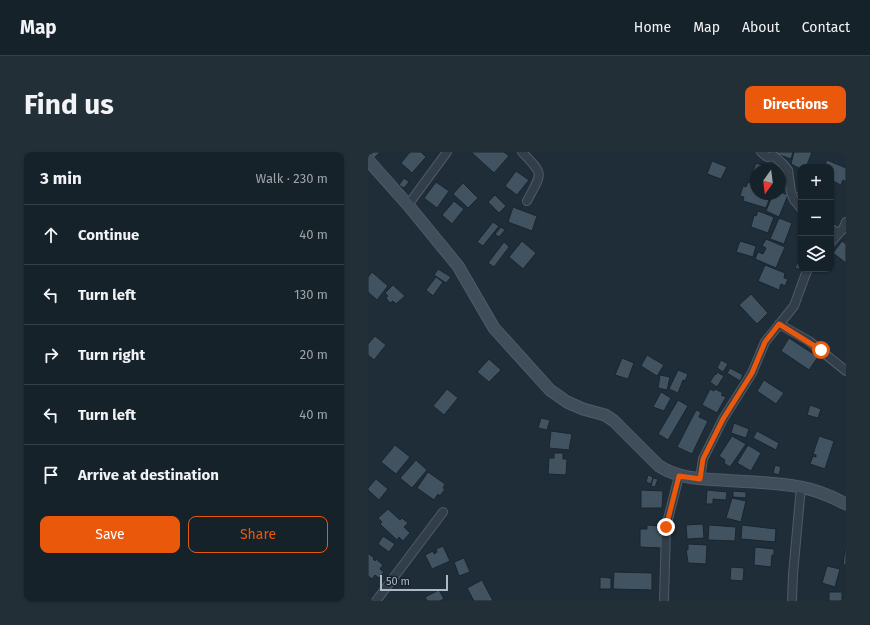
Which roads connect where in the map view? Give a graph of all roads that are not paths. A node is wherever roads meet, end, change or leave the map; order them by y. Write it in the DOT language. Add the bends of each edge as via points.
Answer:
graph roads {
  1 [pos="447,152"];
  2 [pos="522,152"];
  3 [pos="761,152"];
  4 [pos="368,160"];
  5 [pos="527,201"];
  6 [pos="408,205"];
  7 [pos="798,205"];
  8 [pos="846,223"];
  9 [pos="834,230"];
  10 [pos="839,233"];
  11 [pos="834,239"];
  12 [pos="807,272"];
  13 [pos="779,324"];
  14 [pos="846,370"];
  15 [pos="679,476"];
  16 [pos="700,479"];
  17 [pos="800,487"];
  18 [pos="846,504"];
  19 [pos="443,512"];
  20 [pos="376,601"];
  21 [pos="664,601"];
  22 [pos="792,601"];
  1 -- 6 [label="street"];
  2 -- 5 [label="street" via="540,174"];
  3 -- 7 [label="street" via="767,157 774,156 788,170 791,192"];
  4 -- 6 [label="street"];
  6 -- 15 [label="street" via="458,266 494,328 550,390 583,410 604,415 614,421 660,466"];
  8 -- 10 [label="street"];
  9 -- 10 [label="street"];
  10 -- 11 [label="street"];
  12 -- 13 [label="street" via="794,306"];
  13 -- 14 [label="street" via="809,341"];
  13 -- 16 [label="street" via="765,342 752,373 729,408 703,459"];
  15 -- 16 [label="street"];
  15 -- 21 [label="street" via="666,527"];
  16 -- 17 [label="street"];
  17 -- 18 [label="street" via="828,494"];
  17 -- 22 [label="street"];
  19 -- 20 [label="street"];
}
